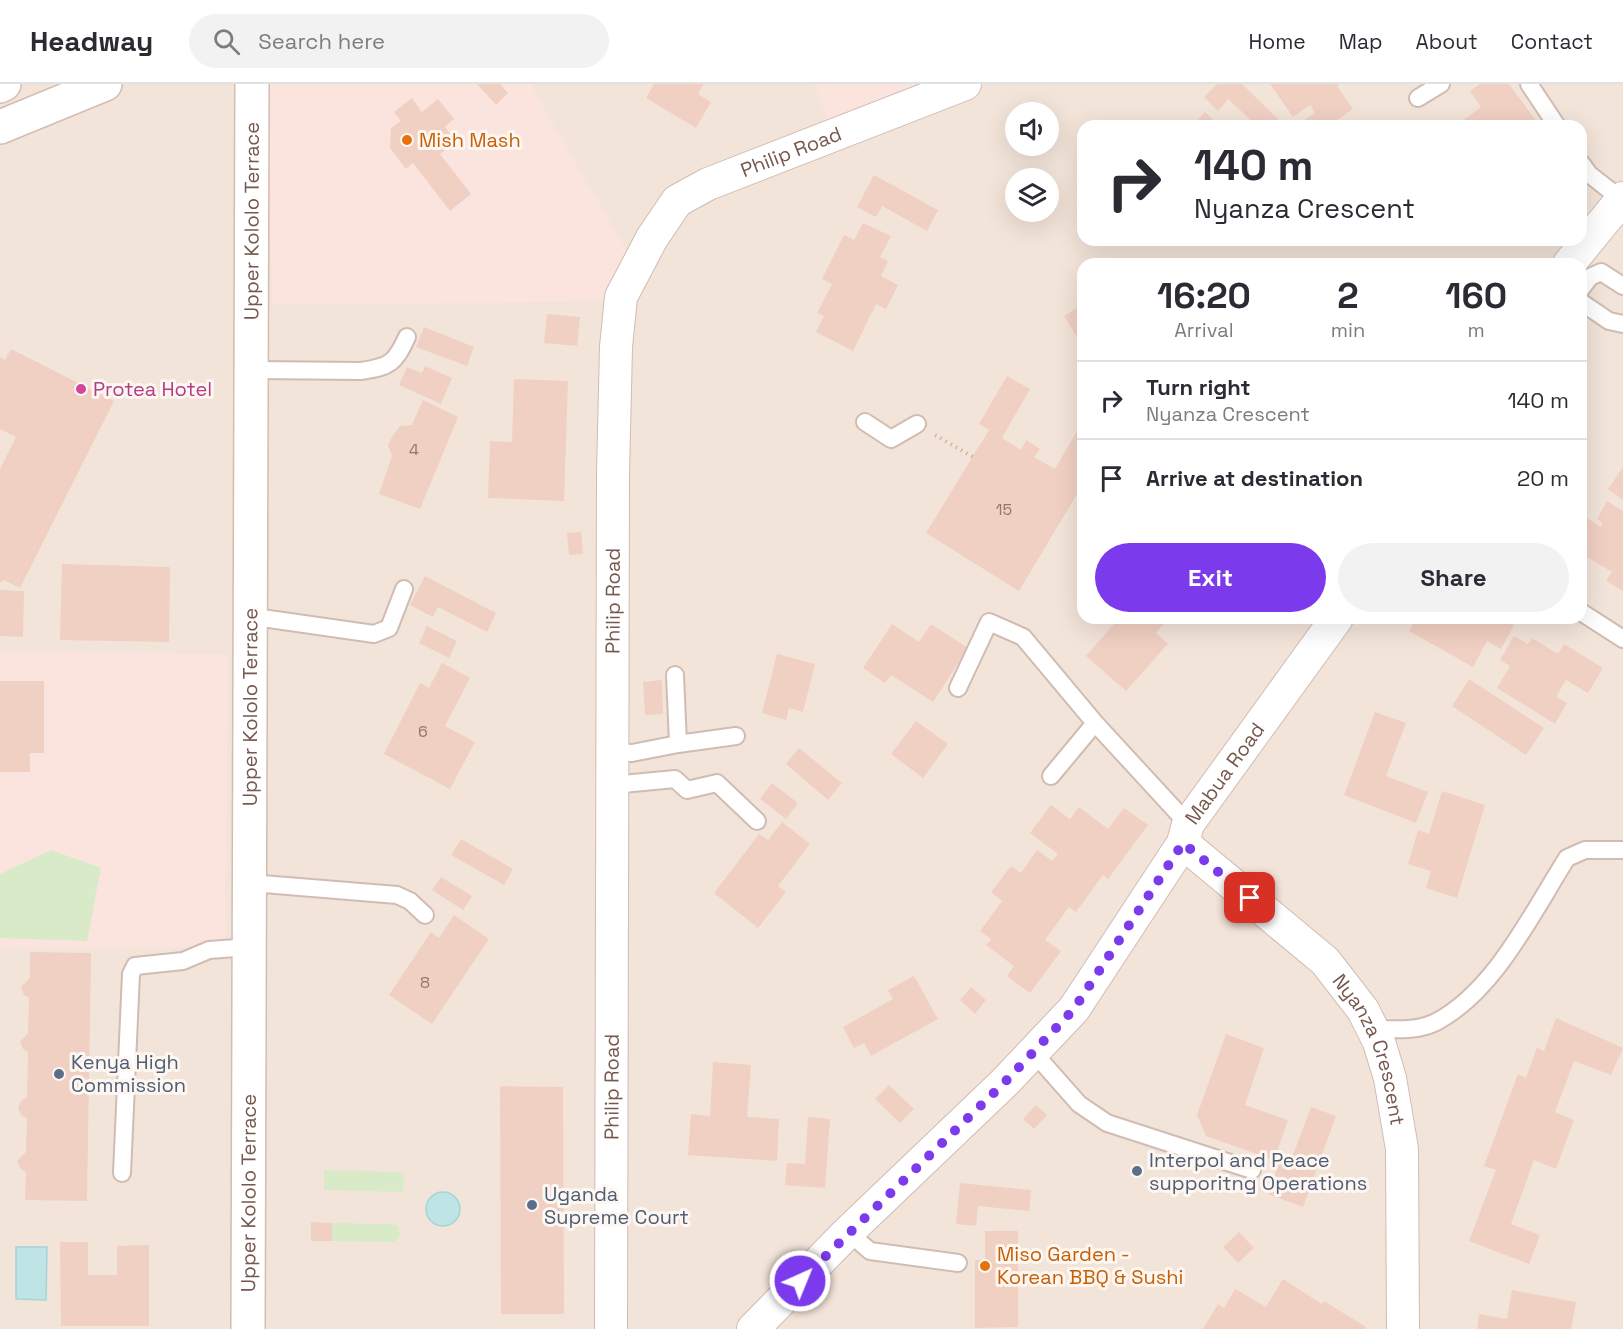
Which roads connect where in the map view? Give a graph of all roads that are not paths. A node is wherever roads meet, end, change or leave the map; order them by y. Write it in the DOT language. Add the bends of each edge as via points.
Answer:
graph roads {
  1 [pos="105,84"];
  2 [pos="252,84"];
  3 [pos="964,84"];
  4 [pos="1441,84"];
  5 [pos="1529,84"];
  6 [pos="1418,98"];
  7 [pos="1553,120"];
  8 [pos="0,127"];
  9 [pos="1587,171"];
  10 [pos="1619,211"];
  11 [pos="1587,245"];
  12 [pos="1586,246"];
  13 [pos="1575,258"];
  14 [pos="1587,281"];
  15 [pos="1623,286"];
  16 [pos="1587,306"];
  17 [pos="1623,324"];
  18 [pos="406,337"];
  19 [pos="250,370"];
  20 [pos="865,422"];
  21 [pos="917,424"];
  22 [pos="404,589"];
  23 [pos="248,616"];
  24 [pos="1587,616"];
  25 [pos="1333,624"];
  26 [pos="1623,639"];
  27 [pos="675,675"];
  28 [pos="958,688"];
  29 [pos="1095,723"];
  30 [pos="736,736"];
  31 [pos="678,744"];
  32 [pos="612,752"];
  33 [pos="1051,776"];
  34 [pos="612,785"];
  35 [pos="757,821"];
  36 [pos="1185,834"];
  37 [pos="1623,850"];
  38 [pos="250,883"];
  39 [pos="425,915"];
  40 [pos="250,947"];
  41 [pos="1372,1029"];
  42 [pos="1034,1053"];
  43 [pos="1252,1170"];
  44 [pos="122,1173"];
  45 [pos="848,1232"];
  46 [pos="958,1263"];
  47 [pos="248,1329"];
  48 [pos="611,1329"];
  49 [pos="753,1329"];
  50 [pos="1403,1329"];
  1 -- 8 [label="main road"];
  2 -- 19 [label="main road, Upper Kololo Terrace"];
  3 -- 32 [label="street, Philip Road" via="708,183 677,201 634,269 621,297 616,347"];
  4 -- 6 [label="lane"];
  5 -- 7 [label="lane"];
  9 -- 10 [label="lane"];
  10 -- 11 [label="street"];
  12 -- 13 [label="street"];
  14 -- 15 [label="lane" via="1601,272"];
  16 -- 17 [label="lane" via="1609,321"];
  18 -- 19 [label="lane" via="398,357 379,369"];
  19 -- 23 [label="main road, Upper Kololo Terrace"];
  20 -- 21 [label="lane" via="891,439"];
  22 -- 23 [label="lane" via="389,628 374,634"];
  23 -- 38 [label="main road, Upper Kololo Terrace"];
  24 -- 26 [label="lane"];
  25 -- 36 [label="street, Mabua Road"];
  27 -- 31 [label="lane"];
  28 -- 29 [label="lane" via="989,622 1023,637"];
  29 -- 33 [label="lane"];
  29 -- 36 [label="lane"];
  30 -- 31 [label="lane"];
  31 -- 32 [label="lane" via="632,753"];
  32 -- 34 [label="street, Philip Road"];
  34 -- 35 [label="lane" via="675,779 687,790 717,783"];
  34 -- 48 [label="street, Philip Road"];
  36 -- 41 [label="street, Nyanza Crescent" via="1325,961 1363,1010"];
  36 -- 42 [label="street, Mabua Road" via="1074,1009"];
  37 -- 41 [label="lane" via="1585,850 1567,858 1488,980 1456,1008 1434,1022 1409,1030"];
  38 -- 39 [label="lane" via="397,895"];
  38 -- 40 [label="main road, Upper Kololo Terrace"];
  40 -- 44 [label="lane" via="210,950 183,961 135,966 131,974"];
  40 -- 47 [label="main road, Upper Kololo Terrace"];
  41 -- 50 [label="street, Nyanza Crescent" via="1390,1078 1402,1149"];
  42 -- 43 [label="lane" via="1079,1104 1107,1123"];
  42 -- 45 [label="street, Mabua Road"];
  45 -- 46 [label="lane" via="870,1251"];
  45 -- 49 [label="street, Mabua Road"];
}
